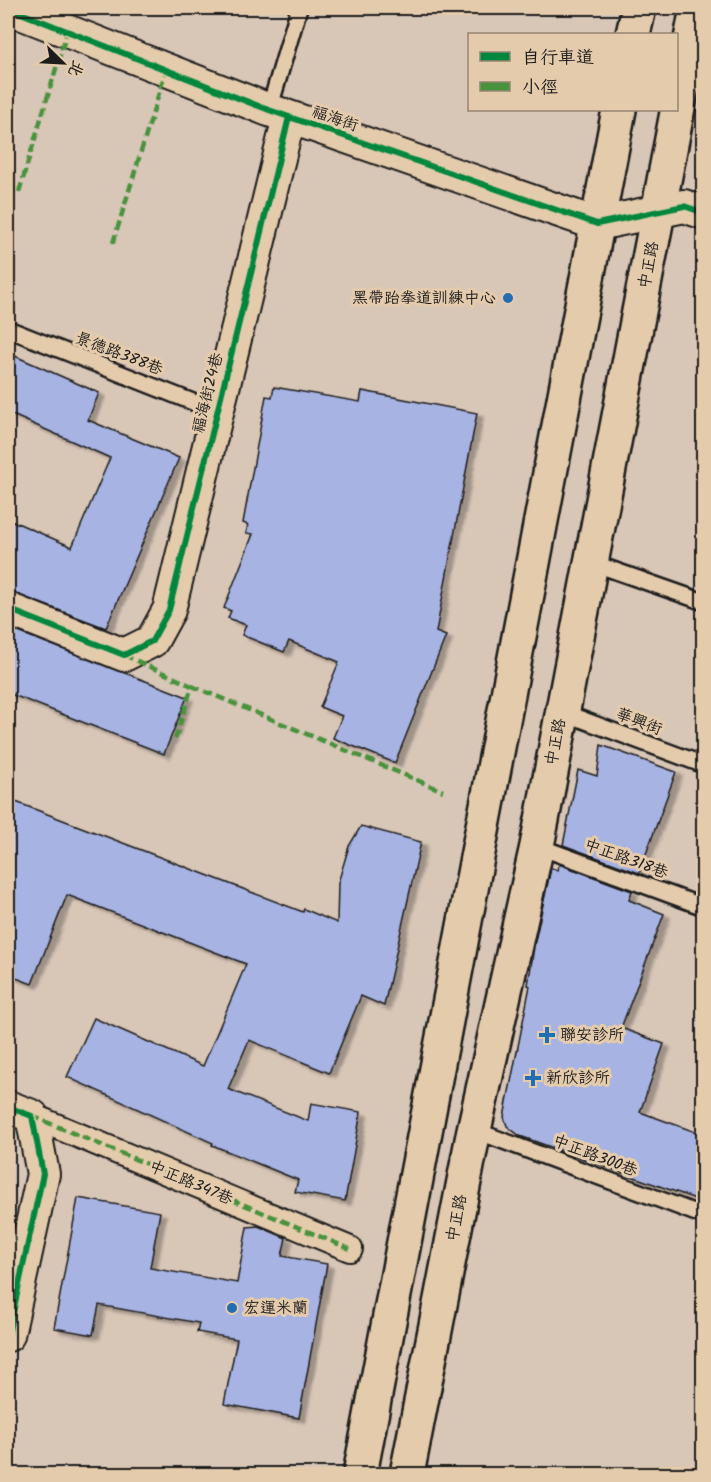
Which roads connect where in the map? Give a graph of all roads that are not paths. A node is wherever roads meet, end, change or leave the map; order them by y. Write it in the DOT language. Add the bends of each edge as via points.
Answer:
graph roads {
  1 [pos="8,8"];
  2 [pos="299,8"];
  3 [pos="639,8"];
  4 [pos="697,8"];
  5 [pos="633,33"];
  6 [pos="678,109"];
  7 [pos="619,111"];
  8 [pos="678,111"];
  9 [pos="279,113"];
  10 [pos="659,210"];
  11 [pos="704,213"];
  12 [pos="597,224"];
  13 [pos="8,329"];
  14 [pos="218,412"];
  15 [pos="590,562"];
  16 [pos="704,602"];
  17 [pos="8,609"];
  18 [pos="562,712"];
  19 [pos="704,765"];
  20 [pos="537,846"];
  21 [pos="704,907"];
  22 [pos="20,1112"];
  23 [pos="474,1130"];
  24 [pos="704,1216"];
  25 [pos="350,1249"];
  26 [pos="8,1335"];
  27 [pos="360,1474"];
  28 [pos="407,1474"];
  1 -- 9 [label="street, 福海街"];
  2 -- 9 [label="lane"];
  3 -- 5 [label="main road"];
  4 -- 6 [label="main road, 中正路"];
  7 -- 12 [label="main road"];
  8 -- 10 [label="main road, 中正路"];
  9 -- 12 [label="street, 福海街"];
  9 -- 14 [label="street, 福海街24巷"];
  10 -- 11 [label="street" via="684,206"];
  10 -- 12 [label="street"];
  10 -- 15 [label="main road, 中正路"];
  12 -- 27 [label="main road"];
  13 -- 14 [label="lane, 景德路388巷"];
  14 -- 17 [label="street, 福海街24巷" via="169,610 152,641 124,655"];
  15 -- 16 [label="lane"];
  15 -- 18 [label="main road, 中正路"];
  18 -- 19 [label="lane, 華興街"];
  18 -- 20 [label="main road, 中正路"];
  20 -- 21 [label="lane, 中正路318巷"];
  20 -- 23 [label="main road, 中正路"];
  22 -- 25 [label="street, 中正路347巷"];
  22 -- 26 [label="street" via="43,1173"];
  23 -- 24 [label="lane, 中正路300巷"];
  23 -- 28 [label="main road, 中正路"];
}
